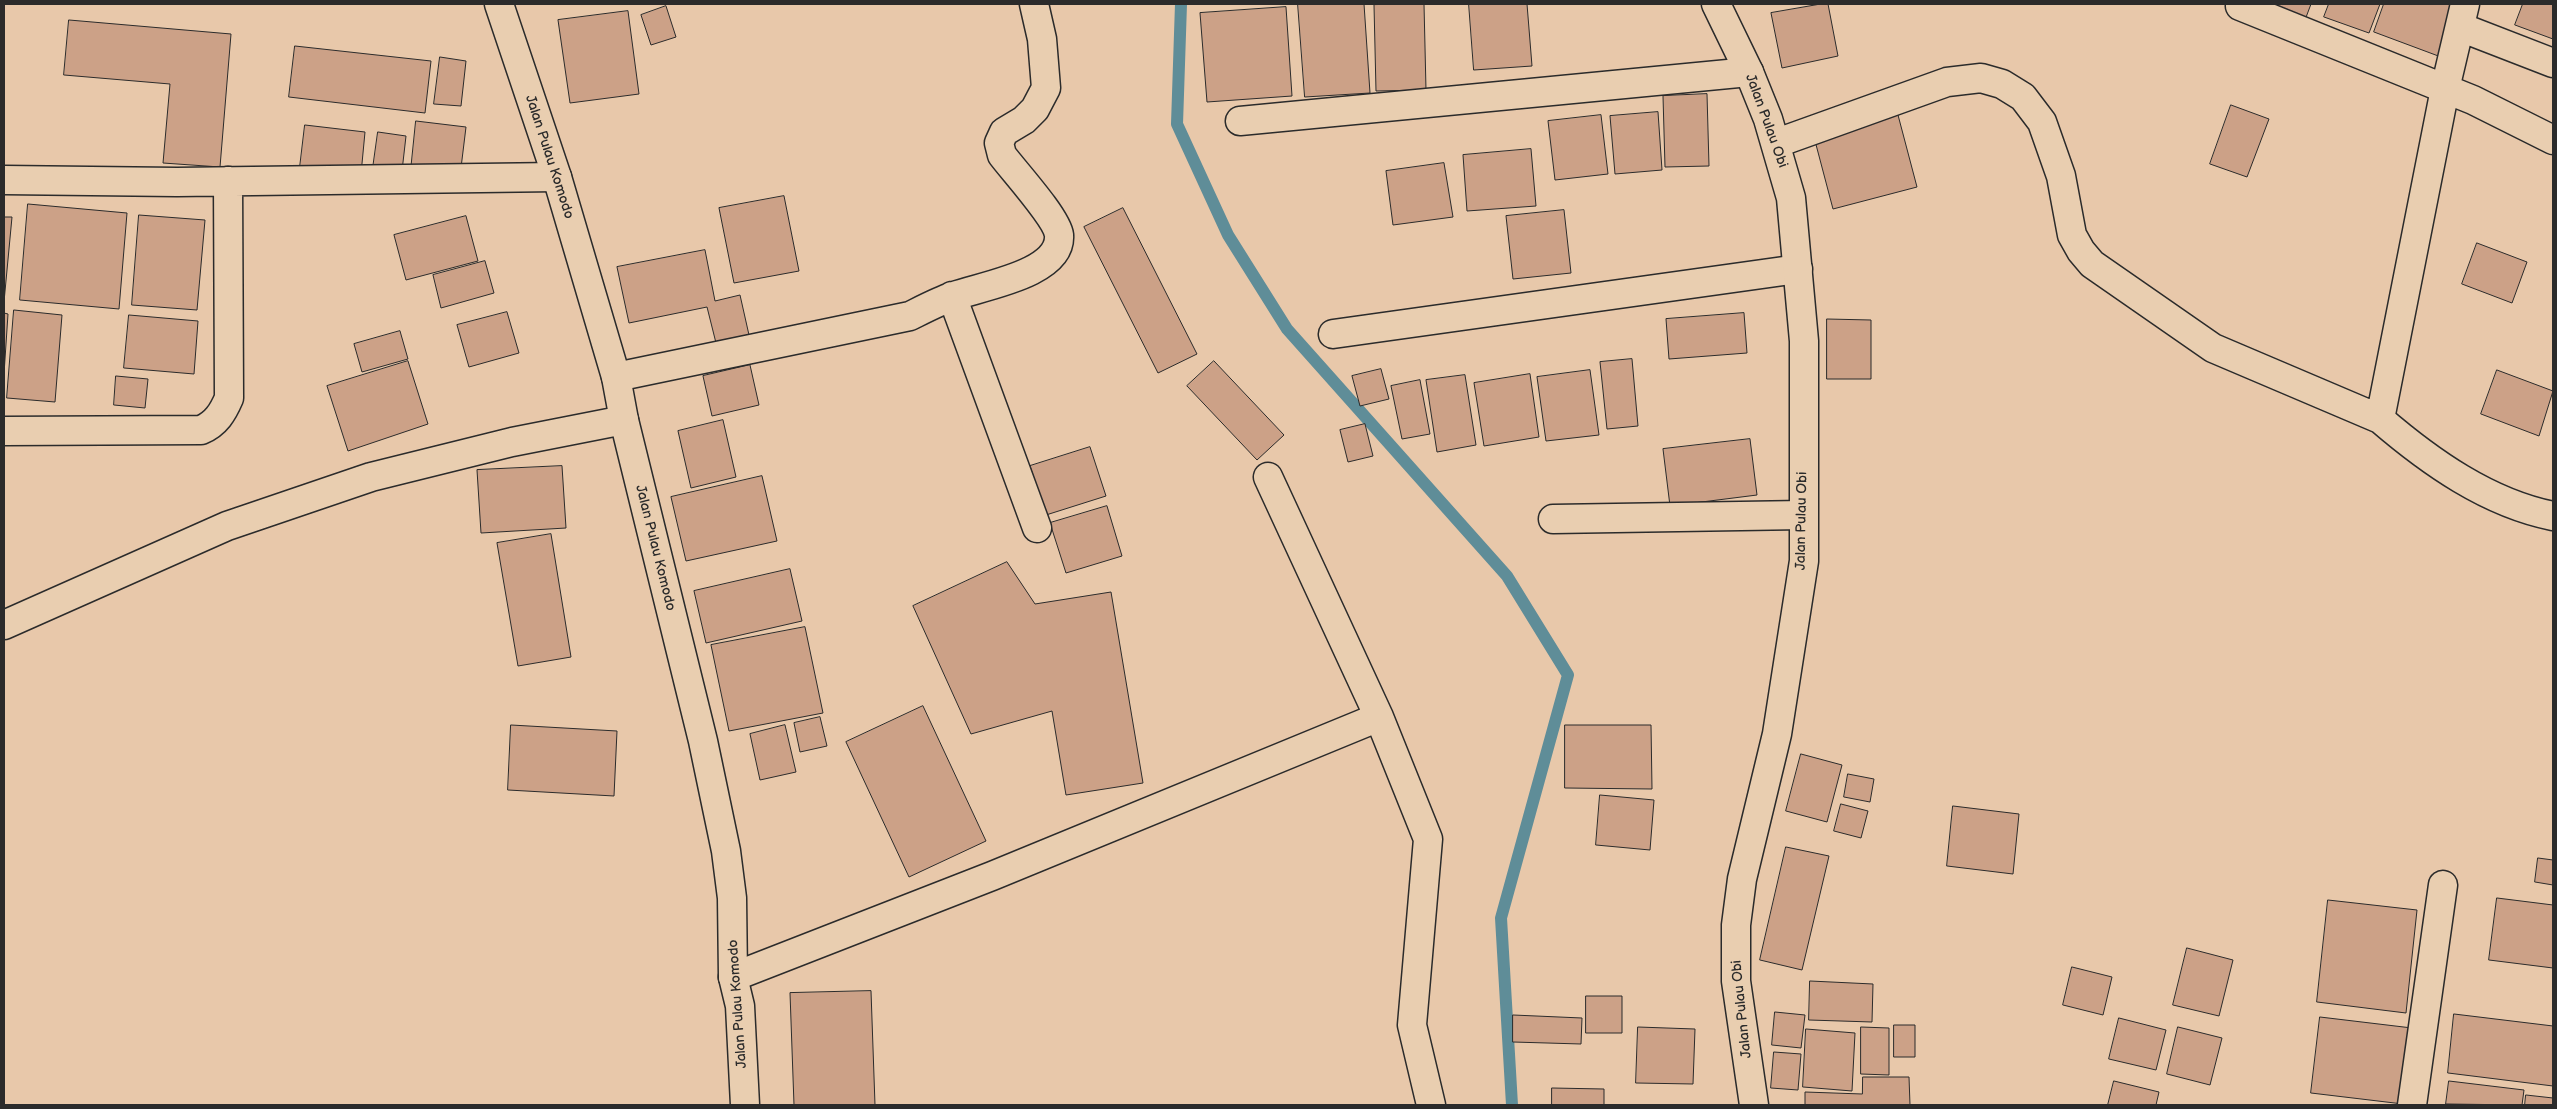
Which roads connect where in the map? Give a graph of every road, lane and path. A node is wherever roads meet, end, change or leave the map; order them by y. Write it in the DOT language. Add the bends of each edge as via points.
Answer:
graph roads {
  1 [pos="499,4"];
  2 [pos="1034,4"];
  3 [pos="1716,4"];
  4 [pos="2240,6"];
  5 [pos="2462,15"];
  6 [pos="2553,63"];
  7 [pos="1749,72"];
  8 [pos="2445,89"];
  9 [pos="1240,122"];
  10 [pos="2553,140"];
  11 [pos="1777,143"];
  12 [pos="557,177"];
  13 [pos="4,180"];
  14 [pos="228,181"];
  15 [pos="1798,269"];
  16 [pos="952,296"];
  17 [pos="1332,334"];
  18 [pos="616,377"];
  19 [pos="2380,419"];
  20 [pos="624,420"];
  21 [pos="4,431"];
  22 [pos="1268,477"];
  23 [pos="1803,515"];
  24 [pos="2553,516"];
  25 [pos="1553,519"];
  26 [pos="1037,528"];
  27 [pos="4,625"];
  28 [pos="1379,717"];
  29 [pos="2443,885"];
  30 [pos="733,977"];
  31 [pos="745,1105"];
  32 [pos="1431,1105"];
  33 [pos="1754,1105"];
  34 [pos="2412,1105"];
  1 -- 12 [label="street, Jalan Pulau Komodo"];
  2 -- 16 [label="street" via="1042,39 1046,88 1035,108 1024,120 1004,132 999,143 1002,155 1053,219 1059,234 1058,248 1050,259 1025,274"];
  3 -- 7 [label="street, Jalan Pulau Obi"];
  4 -- 8 [label="street"];
  5 -- 6 [label="street"];
  5 -- 8 [label="street"];
  7 -- 9 [label="street"];
  7 -- 11 [label="street, Jalan Pulau Obi"];
  8 -- 10 [label="street"];
  8 -- 19 [label="street"];
  11 -- 15 [label="street, Jalan Pulau Obi" via="1792,198"];
  11 -- 19 [label="street" via="1947,82 1981,78 2002,84 2023,98 2042,122 2061,176 2072,235 2092,264 2212,348"];
  12 -- 14 [label="street"];
  12 -- 18 [label="street, Jalan Pulau Komodo"];
  13 -- 14 [label="street"];
  14 -- 21 [label="street" via="229,398 216,420 201,430"];
  15 -- 17 [label="street"];
  15 -- 23 [label="street, Jalan Pulau Obi" via="1804,341"];
  16 -- 18 [label="street" via="910,316"];
  16 -- 26 [label="street"];
  18 -- 20 [label="street, Jalan Pulau Komodo"];
  19 -- 24 [label="street" via="2402,438 2492,497 2524,510"];
  20 -- 27 [label="street" via="512,442 371,477 227,526"];
  20 -- 30 [label="street, Jalan Pulau Komodo" via="703,741 726,851 732,898"];
  22 -- 28 [label="street"];
  23 -- 25 [label="street"];
  23 -- 33 [label="street, Jalan Pulau Obi" via="1804,561 1784,695 1742,878 1736,925 1736,981"];
  28 -- 30 [label="street" via="992,876"];
  28 -- 32 [label="street" via="1428,839 1412,1025"];
  29 -- 34 [label="street"];
  30 -- 31 [label="street, Jalan Pulau Komodo" via="740,1006"];
}
